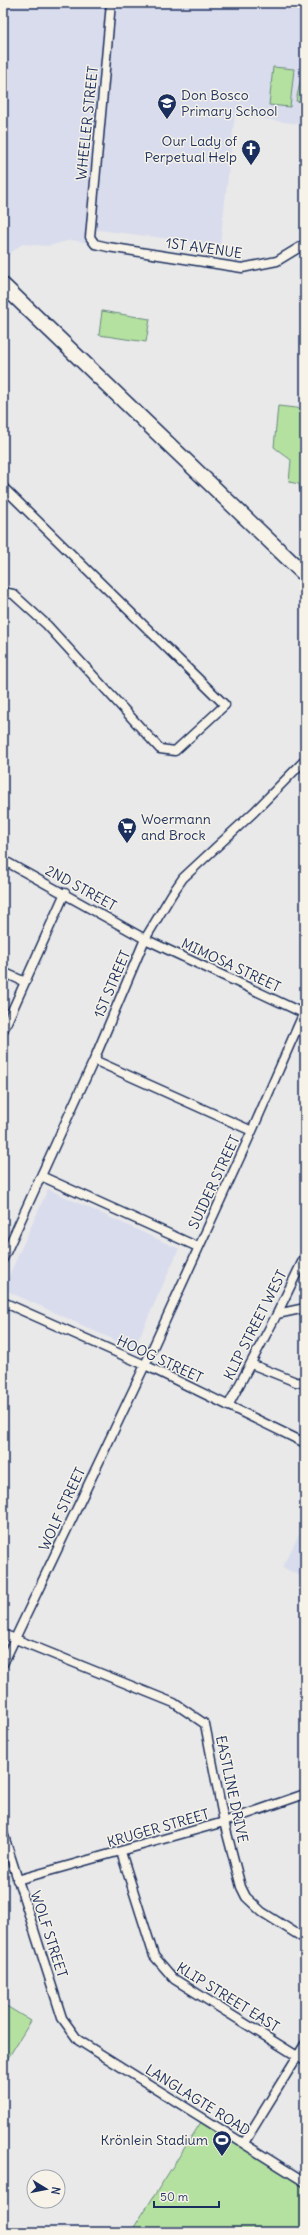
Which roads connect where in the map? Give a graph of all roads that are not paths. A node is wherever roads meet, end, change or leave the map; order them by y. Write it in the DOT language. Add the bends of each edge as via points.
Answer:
graph roads {
  1 [pos="111,3"];
  2 [pos="95,244"];
  3 [pos="305,244"];
  4 [pos="3,285"];
  5 [pos="3,487"];
  6 [pos="305,575"];
  7 [pos="3,592"];
  8 [pos="305,760"];
  9 [pos="3,860"];
  10 [pos="64,893"];
  11 [pos="145,939"];
  12 [pos="3,972"];
  13 [pos="25,982"];
  14 [pos="304,1012"];
  15 [pos="3,1031"];
  16 [pos="94,1060"];
  17 [pos="252,1131"];
  18 [pos="41,1176"];
  19 [pos="198,1247"];
  20 [pos="305,1256"];
  21 [pos="3,1259"];
  22 [pos="3,1302"];
  23 [pos="305,1308"];
  24 [pos="277,1314"];
  25 [pos="252,1364"];
  26 [pos="145,1366"];
  27 [pos="305,1383"];
  28 [pos="228,1406"];
  29 [pos="305,1442"];
  30 [pos="3,1634"];
  31 [pos="14,1639"];
  32 [pos="3,1664"];
  33 [pos="305,1794"];
  34 [pos="224,1822"];
  35 [pos="3,1833"];
  36 [pos="121,1852"];
  37 [pos="17,1880"];
  38 [pos="305,1939"];
  39 [pos="78,2040"];
  40 [pos="305,2044"];
  41 [pos="298,2056"];
  42 [pos="305,2060"];
  43 [pos="244,2144"];
  44 [pos="305,2182"];
  1 -- 2 [label="street, WHEELER STREET" via="90,229 90,237"];
  2 -- 3 [label="street, 1ST AVENUE" via="242,268 277,261"];
  4 -- 6 [label="highway"];
  5 -- 7 [label="street" via="225,705 175,751 160,749 47,625 13,594"];
  8 -- 11 [label="street, 1ST STREET" via="184,878"];
  9 -- 10 [label="street, 2ND STREET"];
  10 -- 11 [label="street, 2ND STREET"];
  10 -- 13 [label="street"];
  11 -- 14 [label="street, MIMOSA STREET"];
  11 -- 16 [label="street, 1ST STREET"];
  12 -- 13 [label="street"];
  13 -- 15 [label="street"];
  14 -- 17 [label="street, SUIDER STREET"];
  16 -- 17 [label="street"];
  16 -- 18 [label="street, 1ST STREET"];
  17 -- 19 [label="street, SUIDER STREET"];
  18 -- 19 [label="street"];
  18 -- 21 [label="street, 1ST STREET"];
  19 -- 26 [label="street, SUIDER STREET"];
  20 -- 24 [label="street, KLIP STREET WEST"];
  22 -- 26 [label="street, HOOG STREET"];
  23 -- 24 [label="street"];
  24 -- 25 [label="street, KLIP STREET WEST"];
  25 -- 27 [label="street" via="296,1382"];
  25 -- 28 [label="street, KLIP STREET WEST"];
  26 -- 28 [label="street, HOOG STREET"];
  26 -- 31 [label="street, WOLF STREET"];
  28 -- 29 [label="street, HOOG STREET"];
  30 -- 31 [label="street"];
  31 -- 32 [label="street, WOLF STREET"];
  31 -- 34 [label="street, EASTLINE DRIVE" via="174,1703 205,1724"];
  33 -- 34 [label="street, KRUGER STREET"];
  34 -- 36 [label="street, KRUGER STREET"];
  34 -- 38 [label="street, EASTLINE DRIVE" via="246,1897 262,1912"];
  35 -- 37 [label="street, WOLF STREET"];
  36 -- 37 [label="street, KRUGER STREET"];
  36 -- 41 [label="street, KLIP STREET EAST" via="154,1956 166,1972"];
  37 -- 39 [label="street, WOLF STREET" via="62,2018"];
  39 -- 43 [label="street, LANGLAGTE ROAD"];
  40 -- 41 [label="street"];
  41 -- 42 [label="street, KLIP STREET EAST"];
  41 -- 43 [label="street"];
  43 -- 44 [label="street, LANGLAGTE ROAD"];
}
